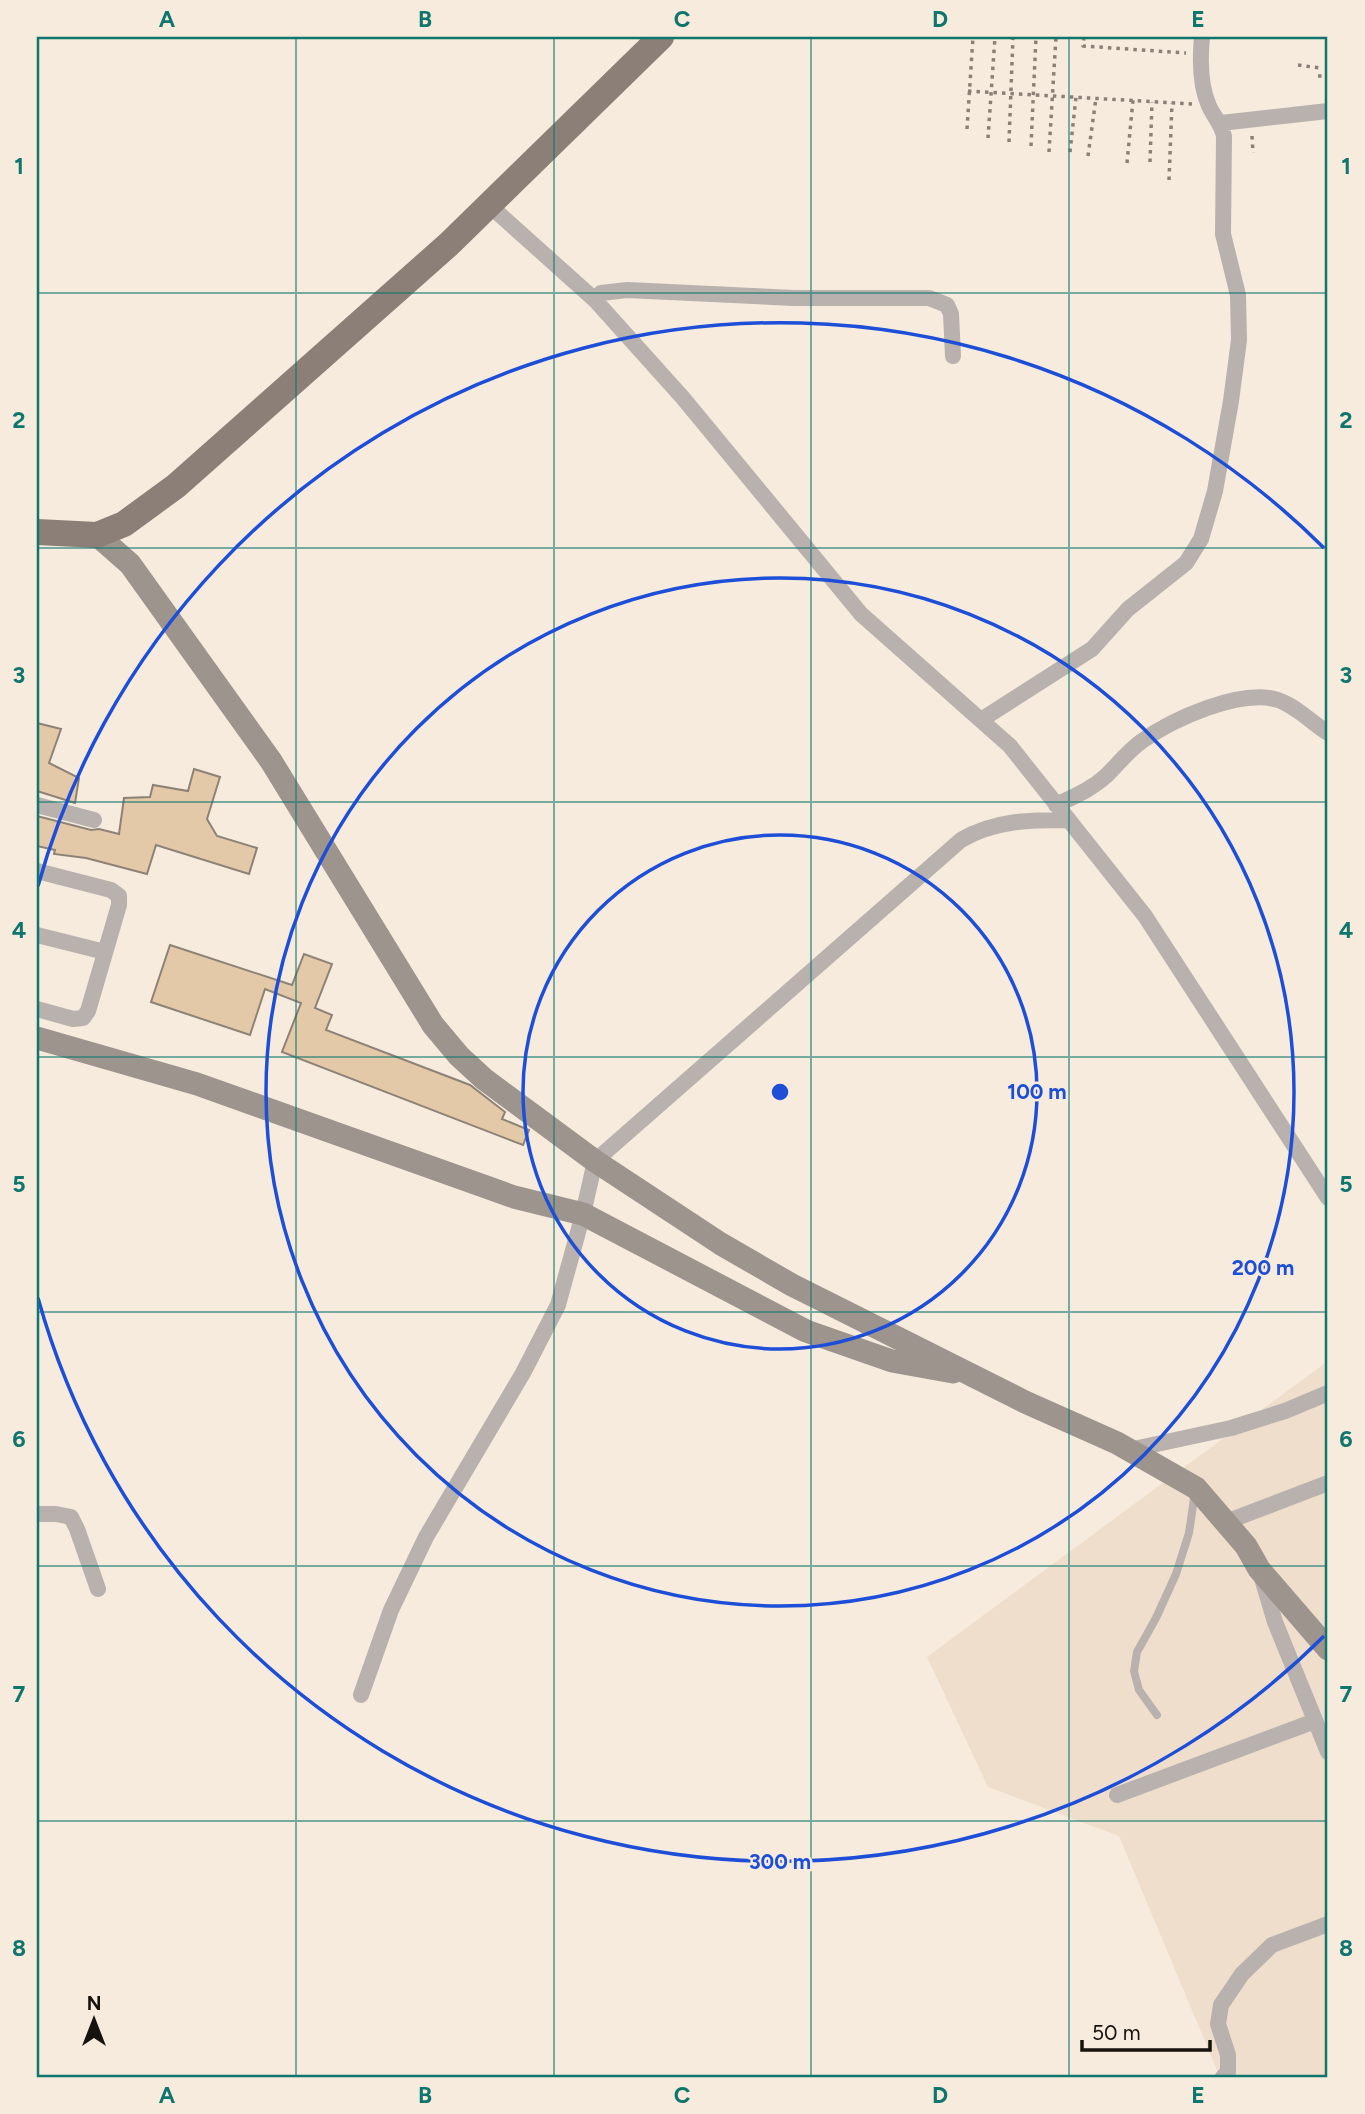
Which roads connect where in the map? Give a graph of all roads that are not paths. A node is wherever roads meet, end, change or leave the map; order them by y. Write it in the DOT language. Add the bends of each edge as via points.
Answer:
graph roads {
  1 [pos="661,37"];
  2 [pos="1202,37"];
  3 [pos="1328,111"];
  4 [pos="1221,122"];
  5 [pos="488,204"];
  6 [pos="596,300"];
  7 [pos="953,356"];
  8 [pos="38,529"];
  9 [pos="97,535"];
  10 [pos="981,720"];
  11 [pos="1328,733"];
  12 [pos="37,805"];
  13 [pos="1056,805"];
  14 [pos="94,820"];
  15 [pos="1069,820"];
  16 [pos="37,871"];
  17 [pos="37,936"];
  18 [pos="105,952"];
  19 [pos="37,1009"];
  20 [pos="37,1038"];
  21 [pos="595,1161"];
  22 [pos="1328,1198"];
  23 [pos="583,1214"];
  24 [pos="976,1377"];
  25 [pos="1328,1393"];
  26 [pos="1129,1450"];
  27 [pos="1328,1483"];
  28 [pos="1196,1488"];
  29 [pos="37,1514"];
  30 [pos="1226,1522"];
  31 [pos="1259,1569"];
  32 [pos="98,1589"];
  33 [pos="1328,1649"];
  34 [pos="361,1695"];
  35 [pos="1157,1715"];
  36 [pos="1315,1721"];
  37 [pos="1328,1752"];
  38 [pos="1117,1795"];
  39 [pos="1328,1924"];
  40 [pos="1223,2077"];
  1 -- 5 [label="main road"];
  2 -- 4 [label="street" via="1203,88 1208,105"];
  3 -- 4 [label="street"];
  4 -- 10 [label="street" via="1223,234 1238,295 1239,340 1215,491 1201,539 1186,563 1128,609 1092,649"];
  5 -- 6 [label="street"];
  5 -- 9 [label="main road" via="449,244 176,486 124,524"];
  6 -- 7 [label="street" via="601,293 627,290 794,298 929,298 947,305 951,314"];
  6 -- 10 [label="street" via="861,614"];
  8 -- 9 [label="main road"];
  9 -- 21 [label="street" via="130,564 271,761 433,1025 484,1079"];
  10 -- 13 [label="street" via="1010,746"];
  11 -- 13 [label="street" via="1278,700 1231,700 1145,739 1087,791"];
  12 -- 14 [label="street"];
  13 -- 15 [label="street"];
  15 -- 21 [label="street" via="1007,823 979,829 961,840"];
  15 -- 22 [label="street" via="1145,916"];
  16 -- 18 [label="street" via="119,896"];
  17 -- 18 [label="street"];
  18 -- 19 [label="street" via="83,1018"];
  20 -- 23 [label="street" via="197,1084 514,1197"];
  21 -- 23 [label="street"];
  21 -- 24 [label="street" via="733,1251"];
  23 -- 24 [label="street" via="806,1331 892,1361"];
  23 -- 34 [label="street" via="558,1305 426,1537 391,1610"];
  24 -- 26 [label="street"];
  25 -- 26 [label="street" via="1231,1428"];
  26 -- 28 [label="street"];
  27 -- 30 [label="street"];
  28 -- 30 [label="street"];
  28 -- 35 [label="lane" via="1176,1574 1137,1652 1134,1671 1139,1690"];
  29 -- 32 [label="street" via="71,1517"];
  30 -- 31 [label="street"];
  31 -- 33 [label="street"];
  31 -- 36 [label="street"];
  36 -- 37 [label="street"];
  36 -- 38 [label="street"];
  39 -- 40 [label="street" via="1272,1945 1242,1973 1220,2004 1218,2024 1228,2055 1228,2072"];
}
